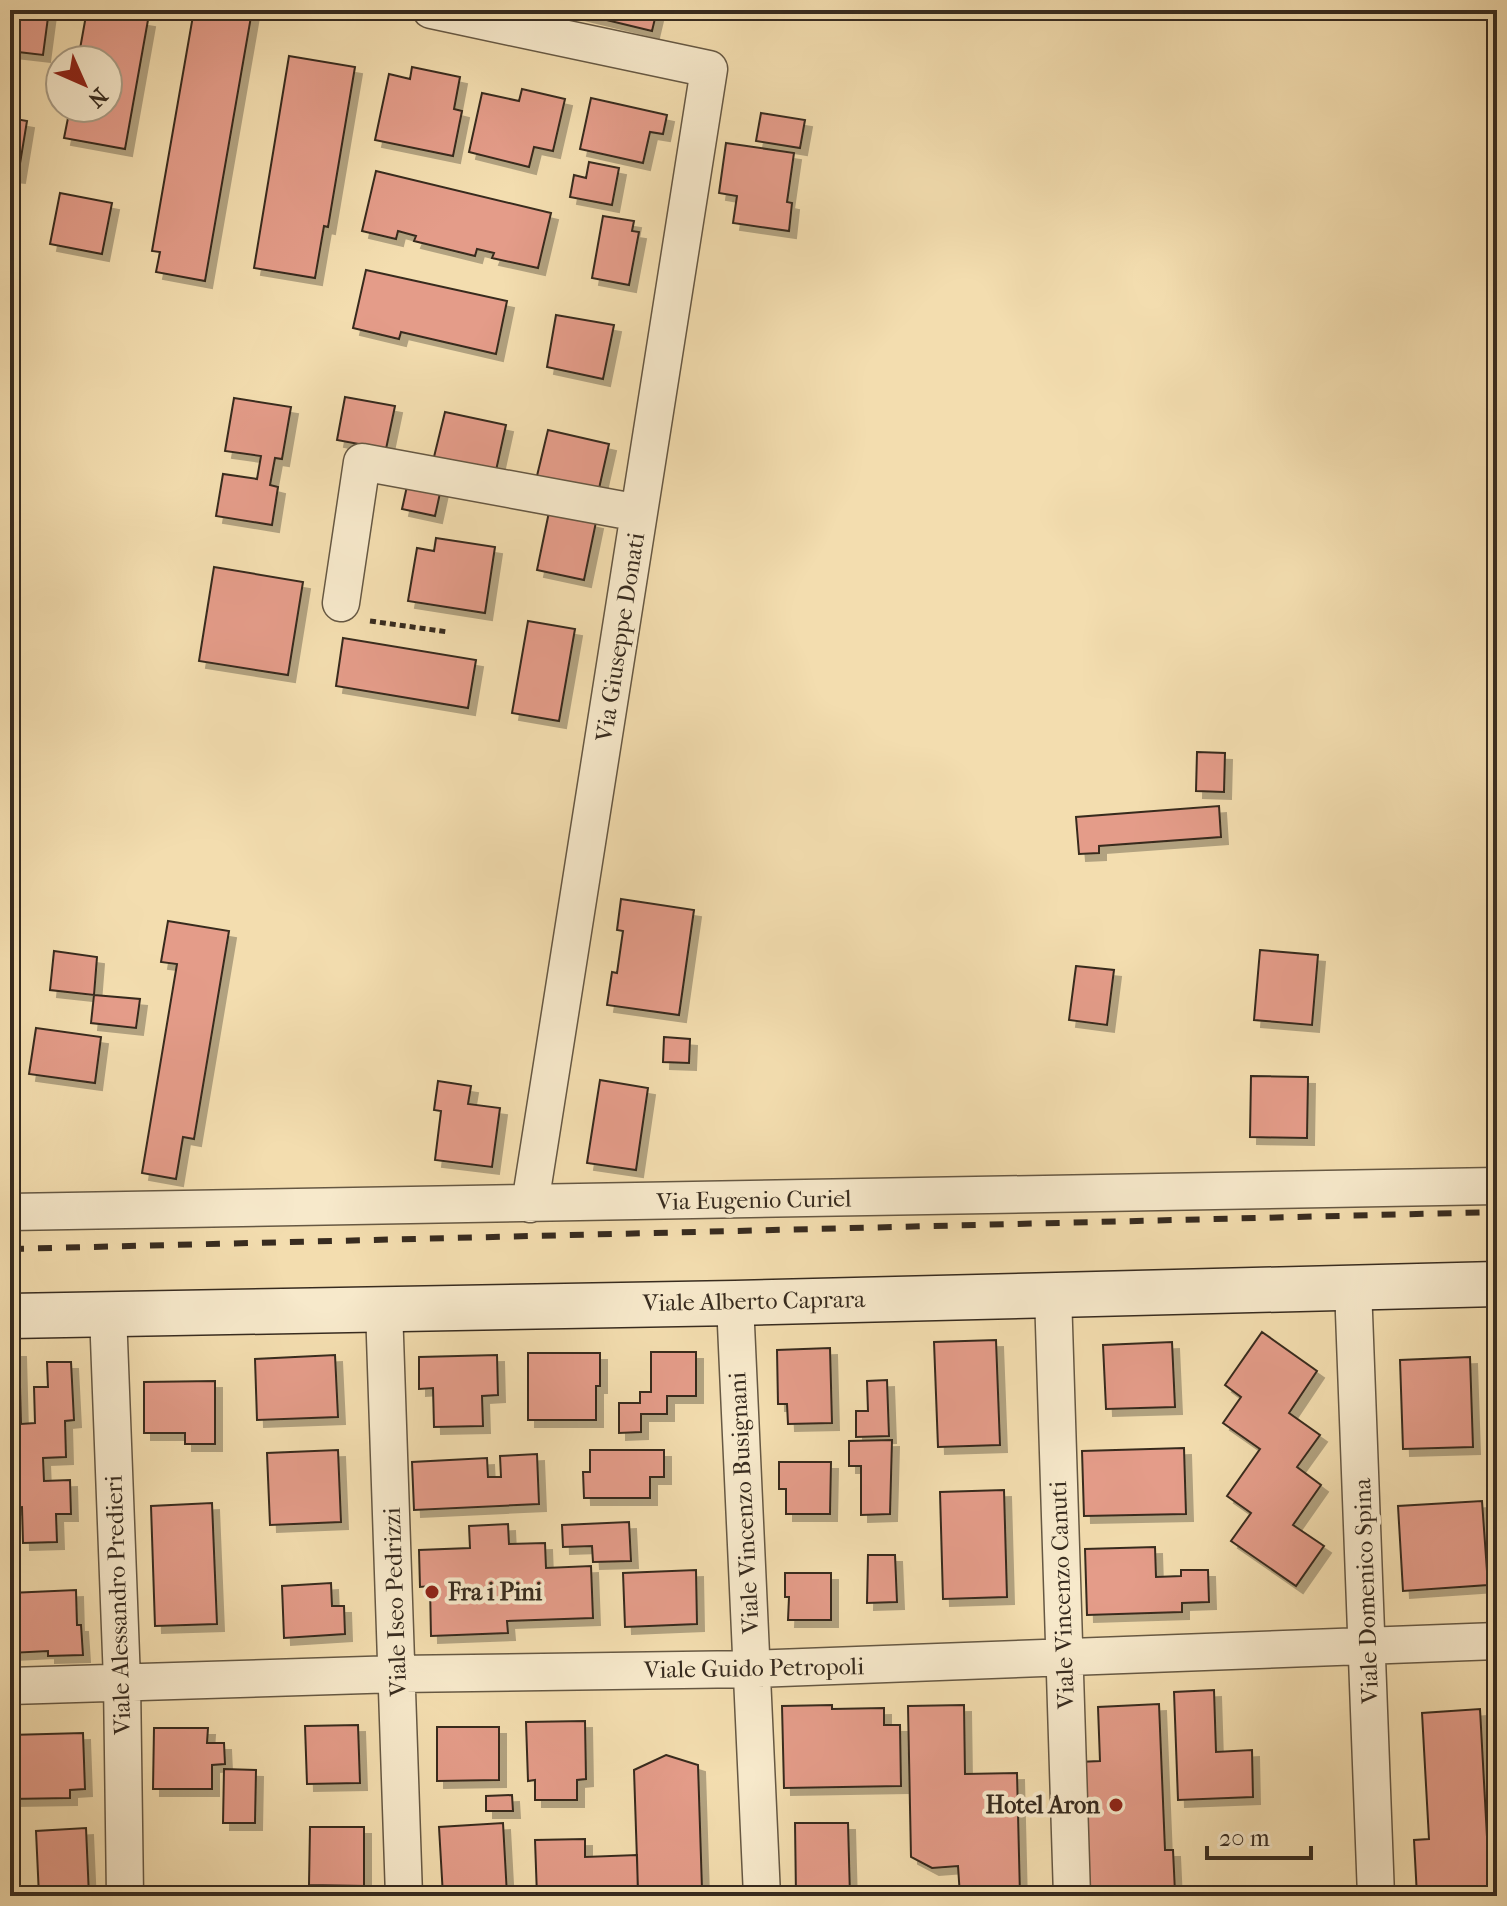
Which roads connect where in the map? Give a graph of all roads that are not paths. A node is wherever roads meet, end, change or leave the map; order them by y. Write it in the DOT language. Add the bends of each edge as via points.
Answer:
graph roads {
  1 [pos="431,10"];
  2 [pos="639,513"];
  3 [pos="341,603"];
  4 [pos="1497,1186"];
  5 [pos="530,1204"];
  6 [pos="10,1212"];
  7 [pos="1497,1284"];
  8 [pos="1353,1287"];
  9 [pos="1053,1294"];
  10 [pos="735,1303"];
  11 [pos="384,1308"];
  12 [pos="108,1313"];
  13 [pos="10,1316"];
  14 [pos="1497,1641"];
  15 [pos="1368,1646"];
  16 [pos="1064,1659"];
  17 [pos="752,1669"];
  18 [pos="398,1674"];
  19 [pos="122,1681"];
  20 [pos="10,1686"];
  21 [pos="125,1896"];
  22 [pos="404,1896"];
  23 [pos="762,1896"];
  24 [pos="1072,1896"];
  25 [pos="1376,1896"];
  1 -- 2 [label="street, Via Giuseppe Donati" via="709,69"];
  2 -- 3 [label="street" via="362,462"];
  2 -- 5 [label="street, Via Giuseppe Donati"];
  4 -- 5 [label="street, Via Eugenio Curiel"];
  5 -- 6 [label="street, Via Eugenio Curiel"];
  7 -- 8 [label="street, Viale Alberto Caprara"];
  8 -- 9 [label="street, Viale Alberto Caprara"];
  8 -- 15 [label="street, Viale Domenico Spina"];
  9 -- 10 [label="street, Viale Alberto Caprara"];
  9 -- 16 [label="street, Viale Vincenzo Canuti"];
  10 -- 11 [label="street, Viale Alberto Caprara"];
  10 -- 17 [label="street, Viale Vincenzo Busignani"];
  11 -- 12 [label="street, Viale Alberto Caprara"];
  11 -- 18 [label="street, Viale Iseo Pedrizzi"];
  12 -- 13 [label="street, Viale Alberto Caprara"];
  12 -- 19 [label="street, Viale Alessandro Predieri"];
  14 -- 15 [label="street, Viale Guido Petropoli"];
  15 -- 16 [label="street, Viale Guido Petropoli"];
  15 -- 25 [label="street, Viale Domenico Spina"];
  16 -- 17 [label="street, Viale Guido Petropoli"];
  16 -- 24 [label="street, Viale Vincenzo Canuti"];
  17 -- 18 [label="street, Viale Guido Petropoli"];
  17 -- 23 [label="street, Viale Vincenzo Busignani"];
  18 -- 19 [label="street, Viale Guido Petropoli"];
  18 -- 22 [label="street, Viale Iseo Pedrizzi"];
  19 -- 20 [label="street, Viale Guido Petropoli"];
  19 -- 21 [label="street, Viale Alessandro Predieri"];
}
